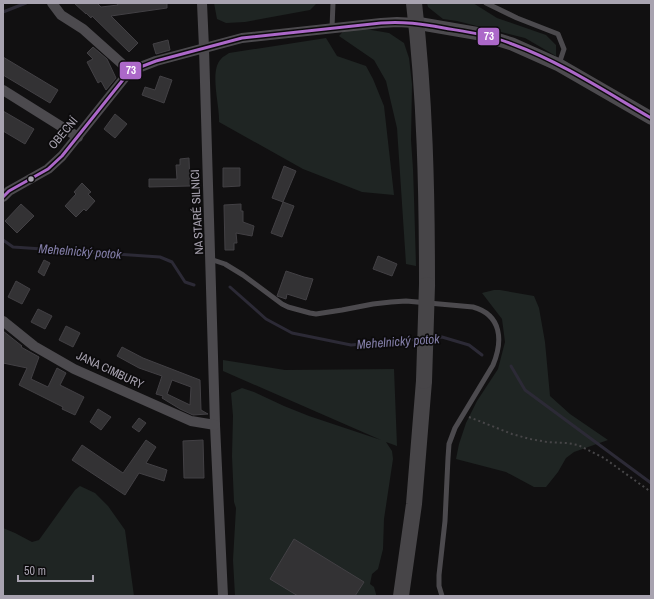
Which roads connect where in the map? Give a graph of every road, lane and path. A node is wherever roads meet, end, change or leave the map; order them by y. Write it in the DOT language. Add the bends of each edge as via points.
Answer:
graph roads {
  1 [pos="52,3"];
  2 [pos="202,3"];
  3 [pos="333,3"];
  4 [pos="414,3"];
  5 [pos="486,3"];
  6 [pos="416,23"];
  7 [pos="332,28"];
  8 [pos="204,48"];
  9 [pos="559,65"];
  10 [pos="130,71"];
  11 [pos="3,90"];
  12 [pos="651,118"];
  13 [pos="78,137"];
  14 [pos="3,196"];
  15 [pos="210,258"];
  16 [pos="3,321"];
  17 [pos="462,414"];
  18 [pos="215,425"];
  19 [pos="651,492"];
  20 [pos="223,596"];
  21 [pos="401,596"];
  22 [pos="442,596"];
  1 -- 10 [label="street" via="61,15 83,29"];
  2 -- 8 [label="street, NA STARÉ SILNICI"];
  3 -- 7 [label="lane"];
  4 -- 6 [label="main road"];
  5 -- 9 [label="lane" via="558,34 564,49"];
  6 -- 7 [label="street" via="397,22"];
  6 -- 9 [label="street" via="480,34 512,44"];
  6 -- 21 [label="main road, bridge" via="424,134 427,285 424,381 414,496"];
  7 -- 8 [label="street" via="242,38"];
  8 -- 10 [label="street"];
  8 -- 15 [label="street, NA STARÉ SILNICI"];
  9 -- 12 [label="street"];
  10 -- 13 [label="street, OBECNÍ"];
  11 -- 13 [label="street"];
  13 -- 14 [label="street, OBECNÍ" via="48,169"];
  15 -- 17 [label="lane, NA STARÉ SILNICI" via="243,275 282,304 310,313 321,314 406,301 473,307 486,312 496,323 499,335 496,358"];
  15 -- 18 [label="street"];
  16 -- 18 [label="street, JANA CIMBURY" via="34,346 74,369 191,421"];
  17 -- 19 [label="path" via="530,439 578,445 604,458"];
  17 -- 22 [label="lane, NA STARÉ SILNICI" via="451,435 448,458 439,575"];
  18 -- 20 [label="street"];
}
